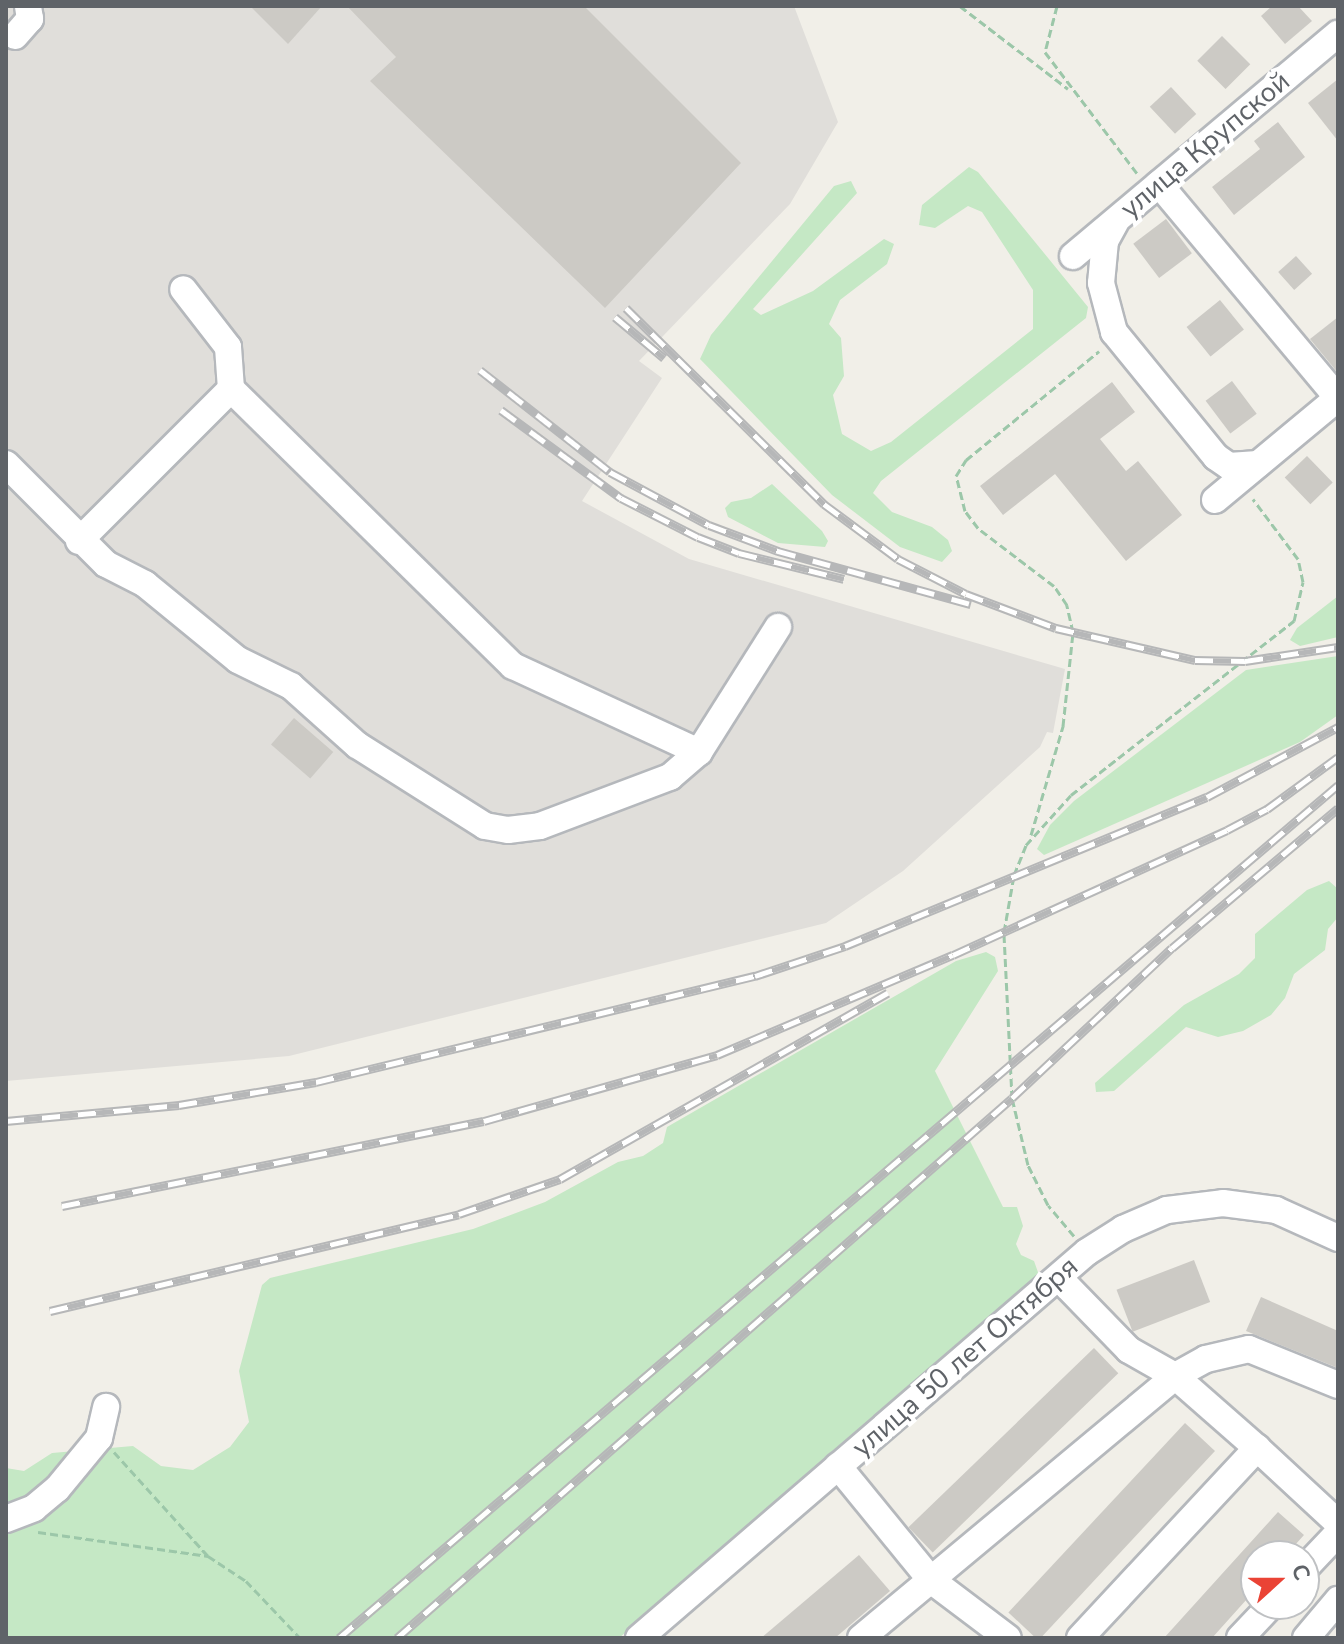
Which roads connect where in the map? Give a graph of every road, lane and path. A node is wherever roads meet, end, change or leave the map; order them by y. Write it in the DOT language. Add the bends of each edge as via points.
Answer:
graph roads {
  1 [pos="28,6"];
  2 [pos="960,6"];
  3 [pos="1057,6"];
  4 [pos="1338,34"];
  5 [pos="15,36"];
  6 [pos="1071,91"];
  7 [pos="1155,188"];
  8 [pos="1117,219"];
  9 [pos="1073,256"];
  10 [pos="183,289"];
  11 [pos="1114,332"];
  12 [pos="231,389"];
  13 [pos="1338,398"];
  14 [pos="6,464"];
  15 [pos="1248,472"];
  16 [pos="1215,500"];
  17 [pos="79,541"];
  18 [pos="778,627"];
  19 [pos="699,752"];
  20 [pos="1029,841"];
  21 [pos="1338,1238"];
  22 [pos="1087,1252"];
  23 [pos="1059,1278"];
  24 [pos="1175,1376"];
  25 [pos="1338,1385"];
  26 [pos="106,1407"];
  27 [pos="99,1438"];
  28 [pos="1257,1448"];
  29 [pos="838,1466"];
  30 [pos="9,1519"];
  31 [pos="1338,1523"];
  32 [pos="1338,1533"];
  33 [pos="1320,1552"];
  34 [pos="208,1556"];
  35 [pos="931,1580"];
  36 [pos="1338,1600"];
  37 [pos="1257,1620"];
  38 [pos="300,1638"];
  39 [pos="639,1638"];
  40 [pos="861,1638"];
  41 [pos="1008,1638"];
  42 [pos="1080,1638"];
  43 [pos="1240,1638"];
  44 [pos="1306,1638"];
  1 -- 5 [label="street" via="30,19"];
  2 -- 6 [label="path"];
  3 -- 6 [label="path" via="1045,52"];
  4 -- 7 [label="street, улица Крупской"];
  6 -- 7 [label="path"];
  7 -- 8 [label="street, улица Крупской"];
  7 -- 13 [label="street"];
  8 -- 9 [label="street, улица Крупской"];
  8 -- 11 [label="street" via="1105,241 1101,271"];
  10 -- 12 [label="street" via="228,347"];
  11 -- 15 [label="street" via="1216,457"];
  11 -- 20 [label="path" via="1089,363 966,460 956,476 965,511 978,528 1054,586 1067,605 1073,632 1063,726"];
  12 -- 17 [label="street"];
  12 -- 19 [label="street" via="513,666"];
  13 -- 15 [label="street"];
  14 -- 17 [label="street"];
  15 -- 16 [label="street"];
  15 -- 20 [label="path" via="1298,559 1303,582 1294,621 1071,795"];
  17 -- 19 [label="street" via="189,616 229,655 291,686 357,745 485,826 540,826 670,777"];
  18 -- 19 [label="street"];
  20 -- 22 [label="path" via="1014,875 1004,932 1012,1098 1028,1165 1048,1205"];
  21 -- 22 [label="street, улица 50 лет Октября" via="1276,1210 1223,1203 1154,1214"];
  22 -- 23 [label="street, улица 50 лет Октября"];
  23 -- 24 [label="street" via="1129,1350"];
  23 -- 29 [label="street, улица 50 лет Октября"];
  24 -- 25 [label="street" via="1206,1359 1249,1349"];
  24 -- 28 [label="street"];
  24 -- 35 [label="street"];
  26 -- 27 [label="street"];
  27 -- 30 [label="street" via="57,1489"];
  27 -- 34 [label="path"];
  28 -- 31 [label="street"];
  28 -- 42 [label="street"];
  29 -- 35 [label="street"];
  29 -- 39 [label="street, улица 50 лет Октября"];
  30 -- 34 [label="path" via="75,1541 169,1546"];
  32 -- 33 [label="street"];
  34 -- 38 [label="path" via="246,1581"];
  35 -- 40 [label="street"];
  35 -- 41 [label="street"];
  36 -- 44 [label="street"];
  37 -- 43 [label="street"];
}
